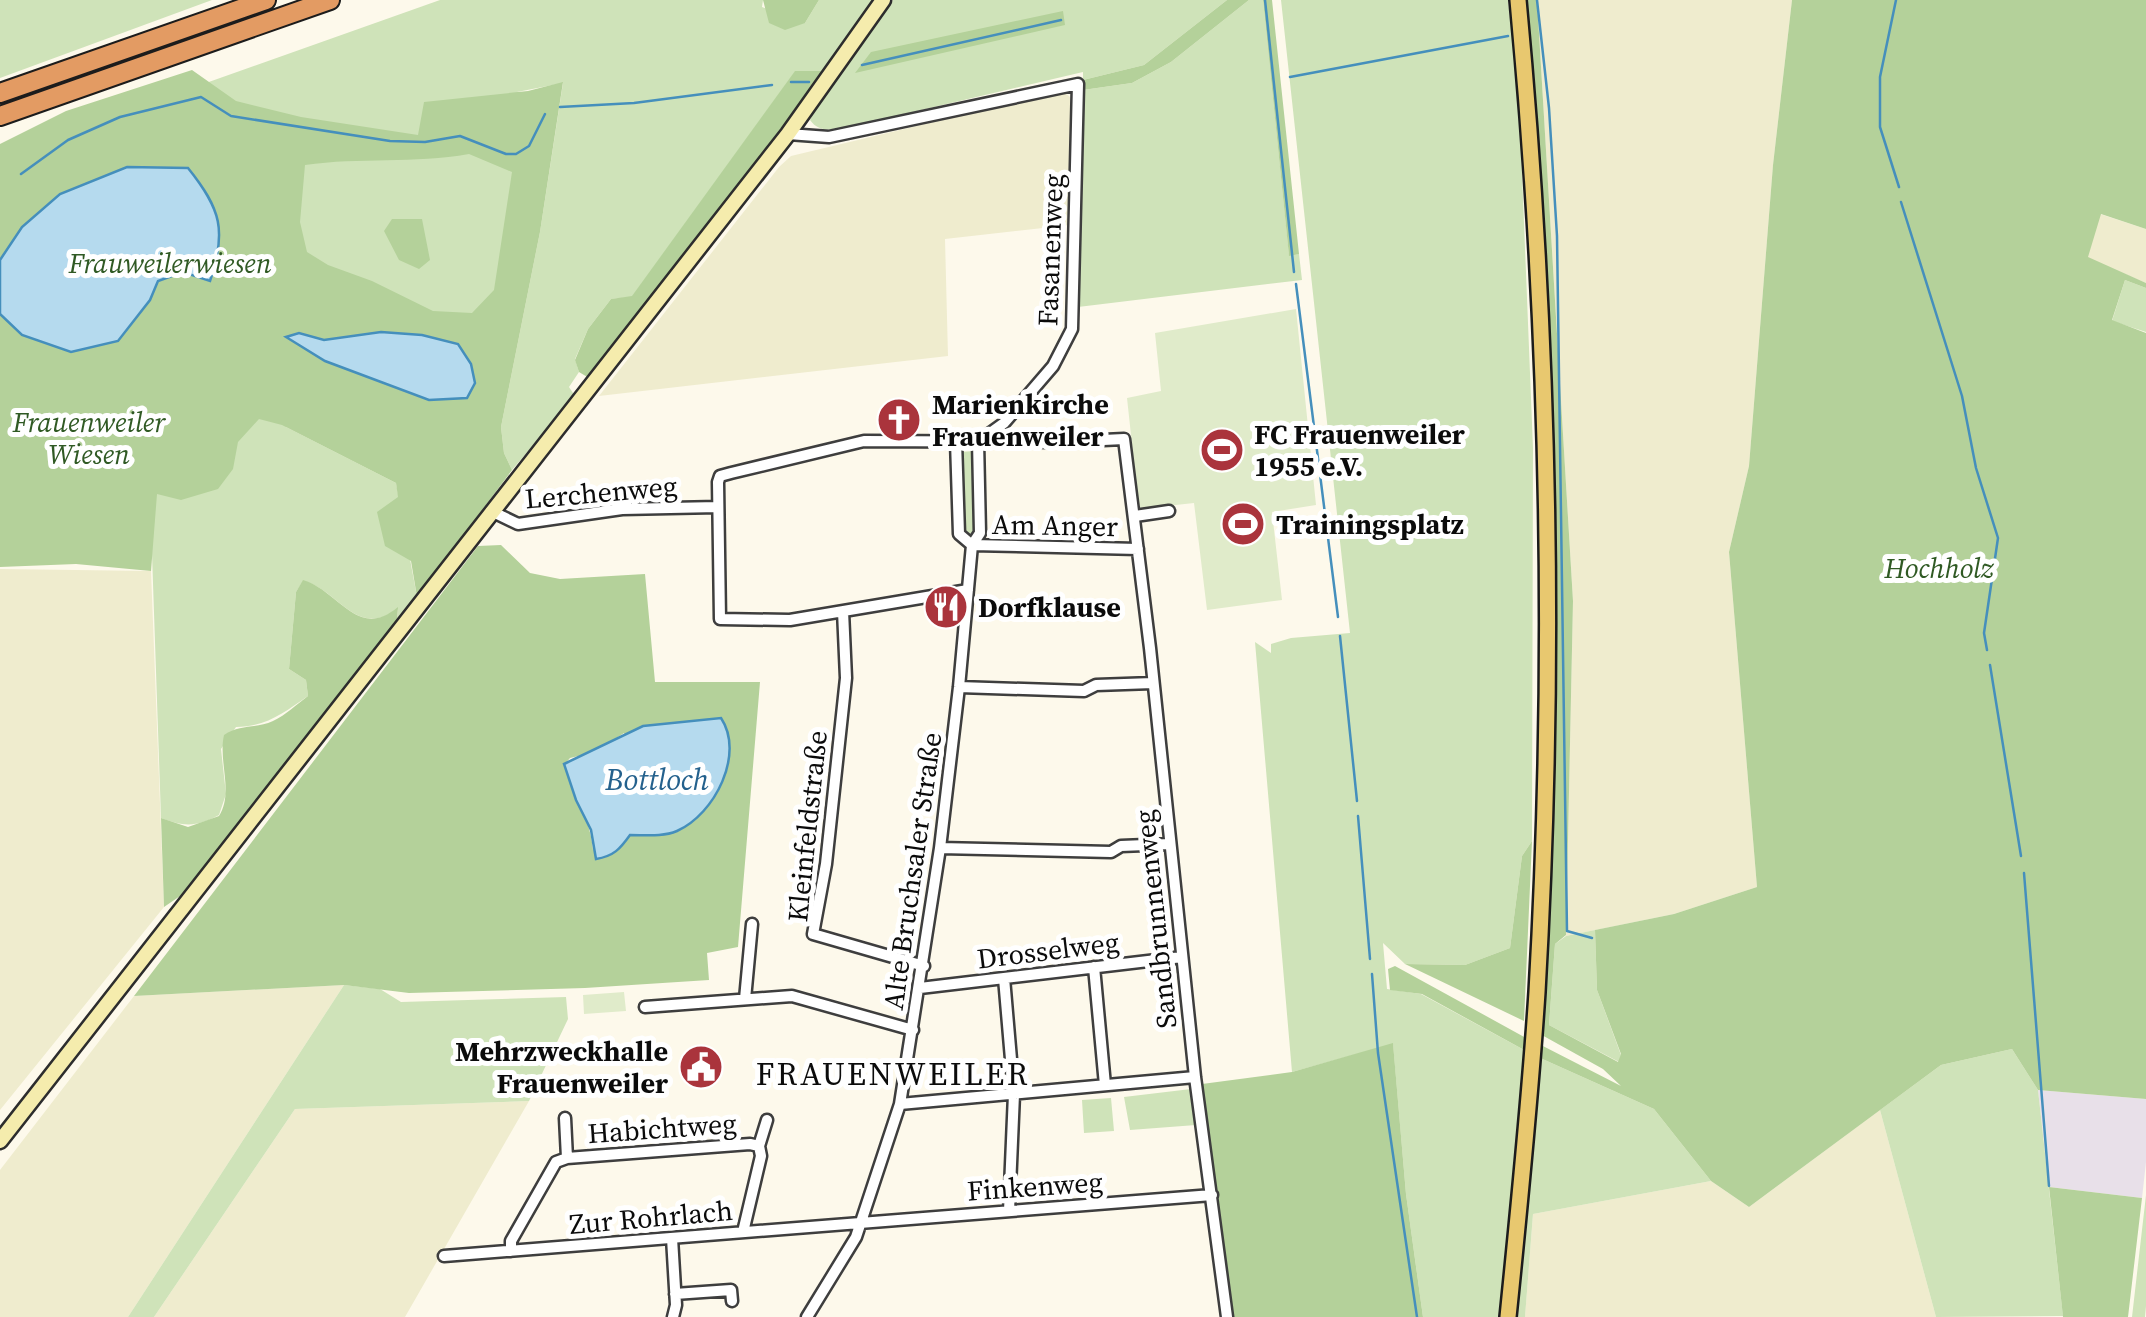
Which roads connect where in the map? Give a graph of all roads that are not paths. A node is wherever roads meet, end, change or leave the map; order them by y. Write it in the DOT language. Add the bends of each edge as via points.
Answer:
graph roads {
  1 [pos="266,0"];
  2 [pos="330,0"];
  3 [pos="883,0"];
  4 [pos="1518,0"];
  5 [pos="0,93"];
  6 [pos="0,116"];
  7 [pos="788,134"];
  8 [pos="956,441"];
  9 [pos="978,441"];
  10 [pos="718,507"];
  11 [pos="1169,510"];
  12 [pos="491,511"];
  13 [pos="1135,516"];
  14 [pos="972,546"];
  15 [pos="1138,549"];
  16 [pos="968,590"];
  17 [pos="843,611"];
  18 [pos="1153,683"];
  19 [pos="960,688"];
  20 [pos="1170,844"];
  21 [pos="940,848"];
  22 [pos="752,924"];
  23 [pos="1182,957"];
  24 [pos="924,966"];
  25 [pos="1094,967"];
  26 [pos="1004,978"];
  27 [pos="920,988"];
  28 [pos="746,1000"];
  29 [pos="646,1007"];
  30 [pos="913,1030"];
  31 [pos="1195,1077"];
  32 [pos="1105,1085"];
  33 [pos="1014,1094"];
  34 [pos="900,1104"];
  35 [pos="565,1118"];
  36 [pos="767,1120"];
  37 [pos="0,1140"];
  38 [pos="760,1146"];
  39 [pos="567,1158"];
  40 [pos="1212,1195"];
  41 [pos="1009,1211"];
  42 [pos="861,1222"];
  43 [pos="743,1232"];
  44 [pos="672,1238"];
  45 [pos="511,1251"];
  46 [pos="444,1256"];
  47 [pos="676,1294"];
  48 [pos="732,1301"];
  49 [pos="673,1317"];
  50 [pos="807,1317"];
  51 [pos="1227,1317"];
  52 [pos="1508,1317"];
  1 -- 5 [label="highway"];
  2 -- 6 [label="highway"];
  3 -- 7 [label="main road"];
  4 -- 52 [label="main road" via="1537,242 1547,596 1537,992"];
  7 -- 9 [label="street, Fasanenweg" via="829,137 1078,84 1072,329 1053,366 1004,423"];
  7 -- 12 [label="main road"];
  8 -- 9 [label="street"];
  8 -- 10 [label="street" via="864,441 720,476"];
  8 -- 14 [label="street" via="960,534"];
  9 -- 13 [label="street, Sandbrunnenweg" via="1124,439"];
  9 -- 14 [label="street, Alte Bruchsaler Straße" via="980,532"];
  10 -- 12 [label="street, Lerchenweg" via="622,510 518,524"];
  10 -- 17 [label="street" via="720,619 769,622"];
  11 -- 13 [label="street"];
  12 -- 37 [label="main road"];
  13 -- 15 [label="street, Sandbrunnenweg"];
  14 -- 15 [label="street, Am Anger"];
  14 -- 16 [label="street, Alte Bruchsaler Straße"];
  15 -- 18 [label="street, Sandbrunnenweg"];
  16 -- 17 [label="street"];
  16 -- 19 [label="street, Alte Bruchsaler Straße"];
  17 -- 24 [label="street, Kleinfeldstraße" via="846,678 813,934"];
  18 -- 19 [label="street" via="1084,691"];
  18 -- 20 [label="street, Sandbrunnenweg"];
  19 -- 21 [label="street, Alte Bruchsaler Straße"];
  20 -- 21 [label="street" via="1111,852"];
  20 -- 23 [label="street, Sandbrunnenweg"];
  21 -- 24 [label="street, Alte Bruchsaler Straße"];
  22 -- 28 [label="street"];
  23 -- 25 [label="street, Drosselweg"];
  23 -- 31 [label="street, Sandbrunnenweg"];
  24 -- 27 [label="street, Alte Bruchsaler Straße"];
  25 -- 26 [label="street, Drosselweg"];
  25 -- 32 [label="street"];
  26 -- 27 [label="street, Drosselweg"];
  26 -- 33 [label="street"];
  27 -- 30 [label="street, Alte Bruchsaler Straße"];
  28 -- 29 [label="street"];
  28 -- 30 [label="street" via="802,998"];
  30 -- 34 [label="street, Alte Bruchsaler Straße"];
  31 -- 32 [label="street"];
  31 -- 40 [label="street, Sandbrunnenweg"];
  32 -- 33 [label="street"];
  33 -- 34 [label="street"];
  33 -- 41 [label="street"];
  34 -- 42 [label="street, Alte Bruchsaler Straße"];
  35 -- 39 [label="street, Habichtweg"];
  36 -- 38 [label="street, Habichtweg"];
  38 -- 39 [label="street, Habichtweg"];
  38 -- 43 [label="street, Habichtweg"];
  39 -- 45 [label="street, Habichtweg" via="556,1162"];
  40 -- 41 [label="street, Finkenweg"];
  40 -- 51 [label="street, Sandbrunnenweg"];
  41 -- 42 [label="street, Finkenweg"];
  42 -- 43 [label="street, Zur Rohrlach"];
  42 -- 50 [label="street, Alte Bruchsaler Straße"];
  43 -- 44 [label="street, Zur Rohrlach"];
  44 -- 45 [label="street, Zur Rohrlach"];
  44 -- 47 [label="street"];
  45 -- 46 [label="street, Zur Rohrlach"];
  47 -- 48 [label="street" via="731,1290"];
  47 -- 49 [label="street"];
}
